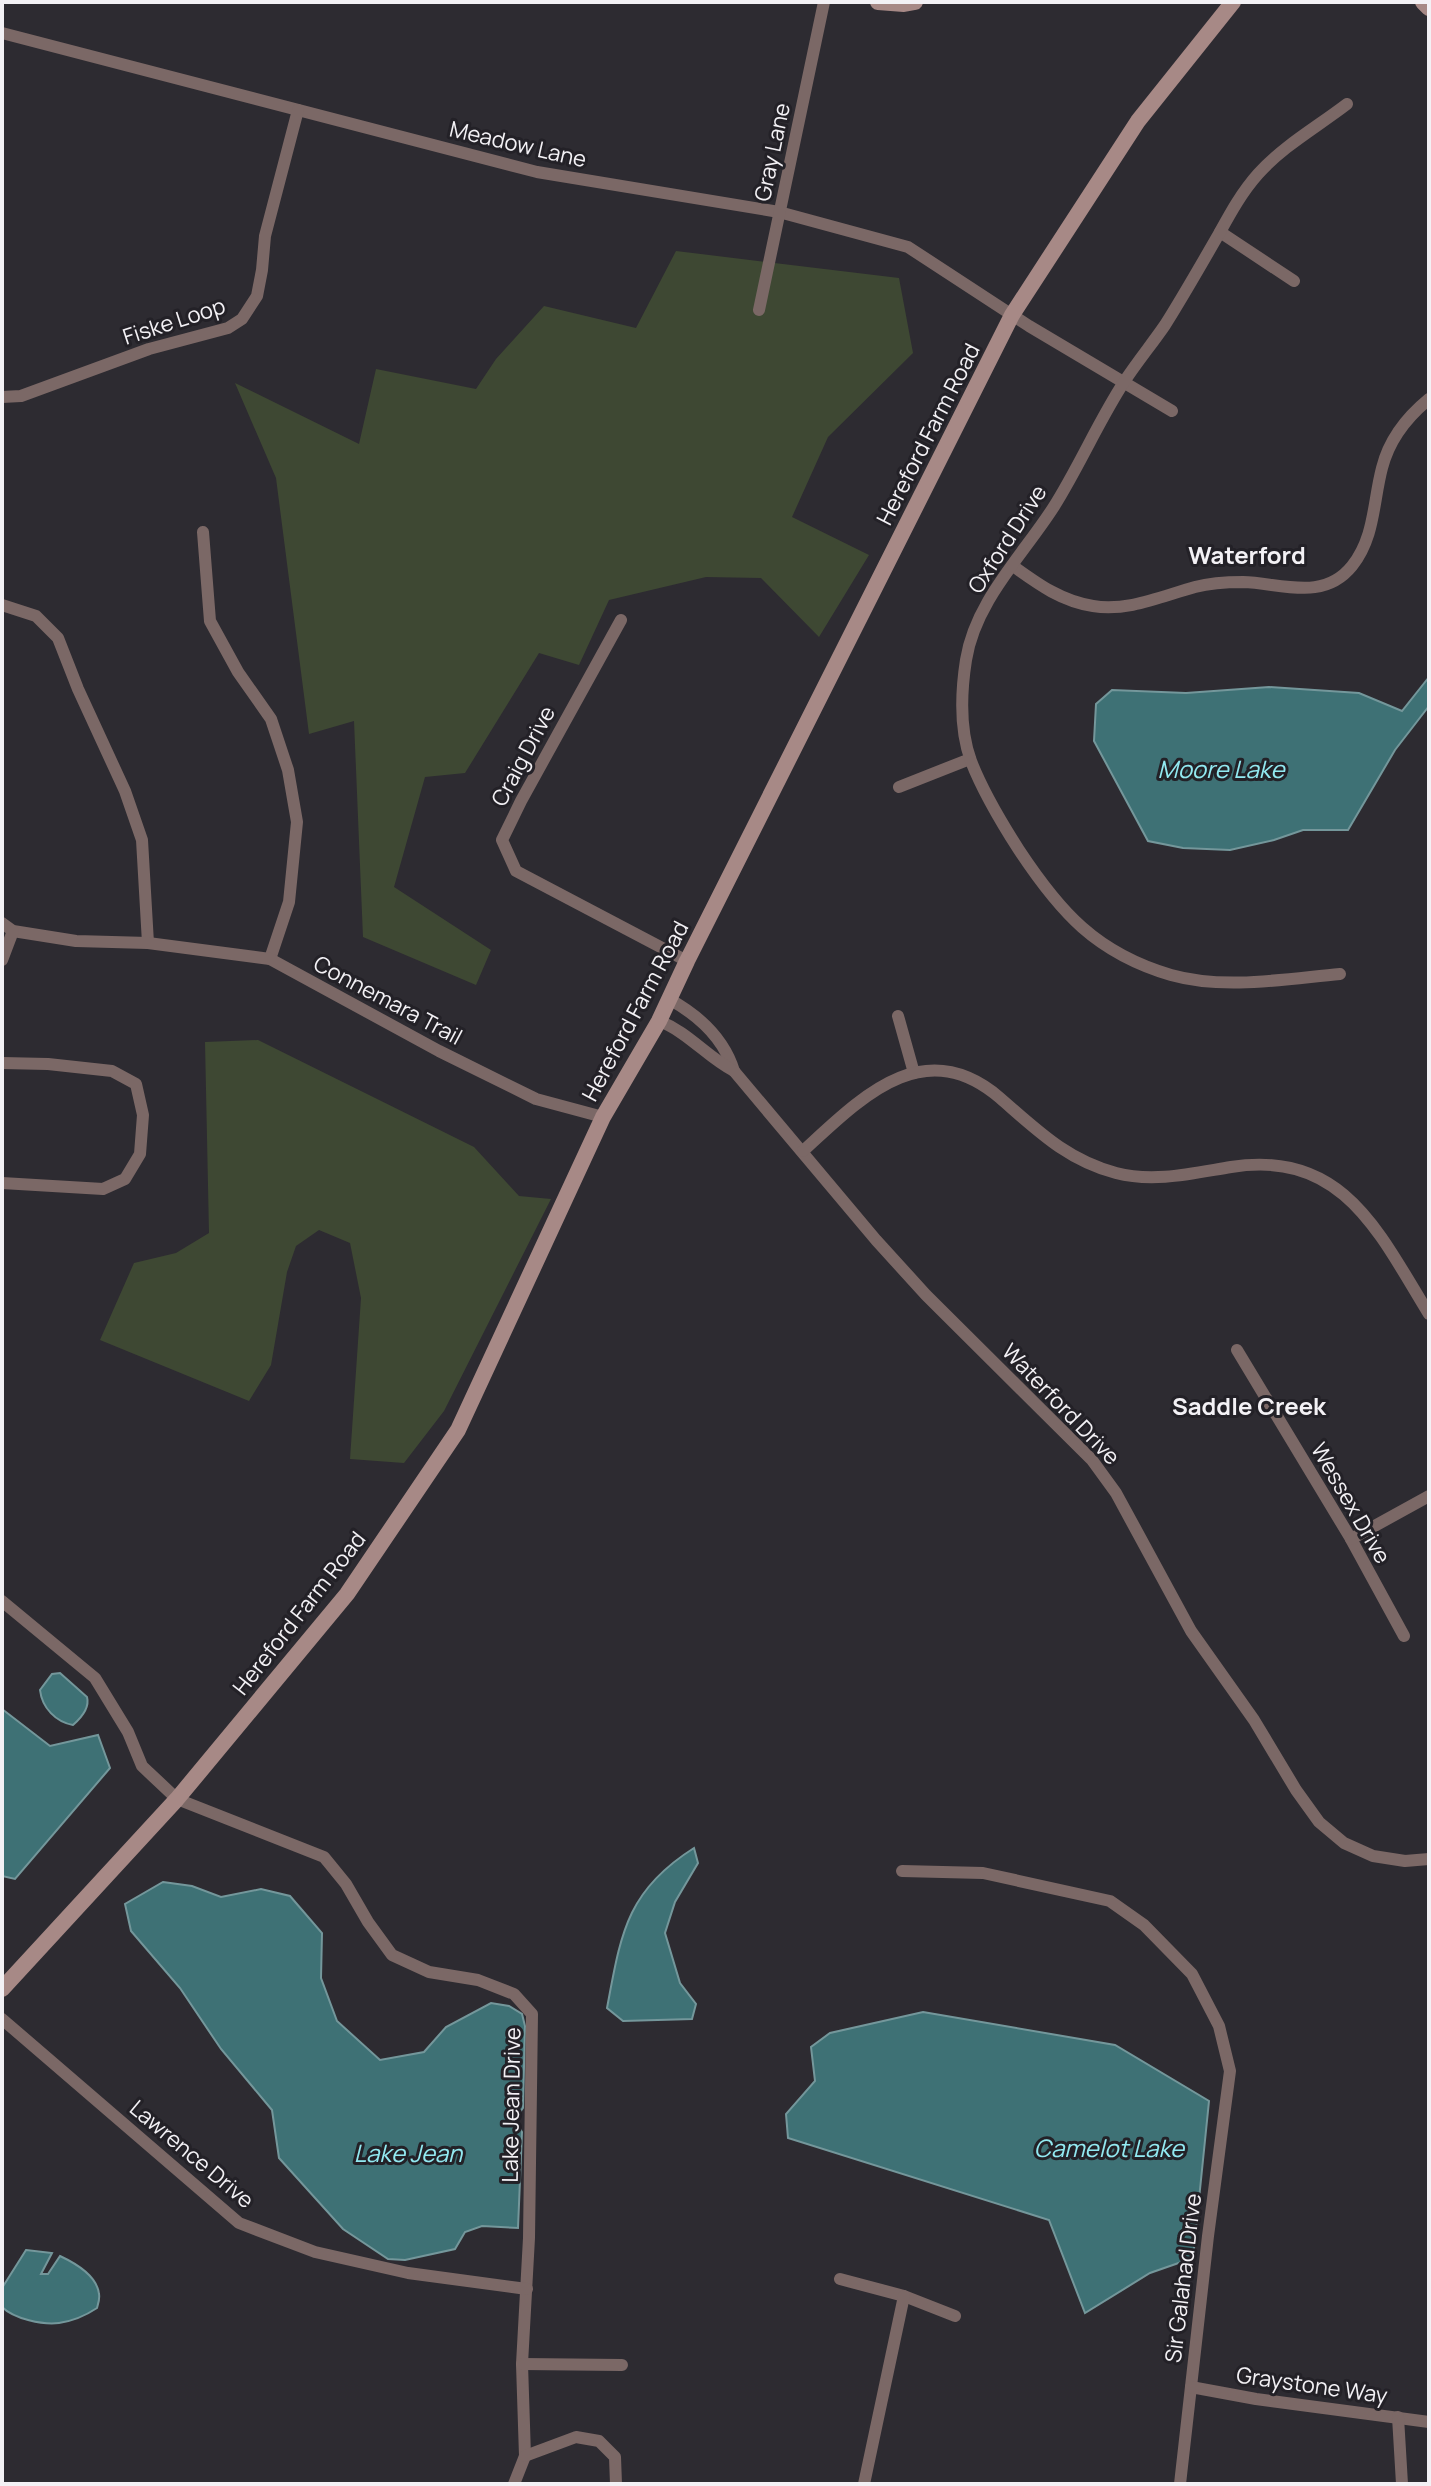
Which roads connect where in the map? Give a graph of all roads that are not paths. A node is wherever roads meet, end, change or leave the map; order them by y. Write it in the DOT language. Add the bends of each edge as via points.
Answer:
graph roads {
  1 [pos="824,2"];
  2 [pos="878,2"];
  3 [pos="915,2"];
  4 [pos="1233,2"];
  5 [pos="1423,2"];
  6 [pos="1429,8"];
  7 [pos="2,33"];
  8 [pos="1347,104"];
  9 [pos="298,110"];
  10 [pos="779,212"];
  11 [pos="1220,232"];
  12 [pos="1294,281"];
  13 [pos="759,310"];
  14 [pos="1012,315"];
  15 [pos="1123,383"];
  16 [pos="2,397"];
  17 [pos="1429,399"];
  18 [pos="1172,411"];
  19 [pos="203,532"];
  20 [pos="1013,566"];
  21 [pos="2,605"];
  22 [pos="621,620"];
  23 [pos="970,759"];
  24 [pos="899,787"];
  25 [pos="2,923"];
  26 [pos="13,931"];
  27 [pos="148,943"];
  28 [pos="270,959"];
  29 [pos="2,960"];
  30 [pos="687,961"];
  31 [pos="1340,974"];
  32 [pos="669,999"];
  33 [pos="898,1016"];
  34 [pos="659,1021"];
  35 [pos="718,1038"];
  36 [pos="705,1050"];
  37 [pos="2,1063"];
  38 [pos="734,1071"];
  39 [pos="914,1073"];
  40 [pos="603,1117"];
  41 [pos="803,1151"];
  42 [pos="2,1183"];
  43 [pos="1429,1314"];
  44 [pos="1237,1350"];
  45 [pos="1429,1496"];
  46 [pos="1351,1539"];
  47 [pos="2,1601"];
  48 [pos="1404,1636"];
  49 [pos="177,1799"];
  50 [pos="1429,1859"];
  51 [pos="902,1871"];
  52 [pos="2,1989"];
  53 [pos="2,2019"];
  54 [pos="840,2279"];
  55 [pos="527,2289"];
  56 [pos="904,2296"];
  57 [pos="955,2316"];
  58 [pos="522,2364"];
  59 [pos="622,2365"];
  60 [pos="1191,2387"];
  61 [pos="1398,2417"];
  62 [pos="1429,2422"];
  63 [pos="525,2456"];
  64 [pos="514,2484"];
  65 [pos="616,2484"];
  66 [pos="864,2484"];
  67 [pos="1180,2484"];
  68 [pos="1402,2484"];
  1 -- 10 [label="street, Gray Lane"];
  2 -- 3 [label="street"];
  4 -- 14 [label="street, Hereford Farm Road" via="1138,121"];
  5 -- 6 [label="street"];
  7 -- 9 [label="street, Meadow Lane"];
  8 -- 11 [label="street, Oxford Drive" via="1257,175"];
  9 -- 10 [label="street, Meadow Lane" via="537,172"];
  9 -- 16 [label="street, Fiske Loop" via="265,236 257,296 242,319 21,396"];
  10 -- 13 [label="street, Gray Lane"];
  10 -- 14 [label="street, Meadow Lane" via="908,247"];
  11 -- 12 [label="street"];
  11 -- 15 [label="street, Oxford Drive"];
  14 -- 15 [label="street, Meadow Lane"];
  14 -- 30 [label="street, Hereford Farm Road"];
  15 -- 18 [label="street, Meadow Lane"];
  15 -- 20 [label="street, Oxford Drive" via="1052,509"];
  17 -- 20 [label="street" via="1389,449 1365,545 1338,580 1300,589 1219,583 1125,606 1097,607 1049,592"];
  19 -- 28 [label="street" via="210,621 271,719 288,770 297,822 289,902"];
  20 -- 23 [label="street, Oxford Drive" via="990,598 966,659 964,728"];
  21 -- 27 [label="street" via="36,616 58,638 125,791 142,840"];
  22 -- 30 [label="street, Craig Drive" via="502,840 516,871"];
  23 -- 24 [label="street"];
  23 -- 31 [label="street, Oxford Drive" via="1002,823 1047,892 1068,917 1116,954 1174,976 1208,982"];
  25 -- 26 [label="street, Connemara Trail"];
  26 -- 27 [label="street, Connemara Trail" via="76,941"];
  26 -- 29 [label="street"];
  27 -- 28 [label="street, Connemara Trail"];
  28 -- 40 [label="street, Connemara Trail" via="536,1099"];
  30 -- 32 [label="street, Hereford Farm Road"];
  32 -- 34 [label="street, Hereford Farm Road"];
  32 -- 35 [label="street, Waterford Drive"];
  33 -- 39 [label="street"];
  34 -- 36 [label="street, Waterford Drive"];
  34 -- 40 [label="street, Hereford Farm Road"];
  35 -- 36 [label="street"];
  35 -- 38 [label="street, Waterford Drive"];
  36 -- 38 [label="street, Waterford Drive"];
  37 -- 42 [label="street" via="112,1071 136,1084 143,1115 140,1154 125,1179 103,1189"];
  38 -- 41 [label="street, Waterford Drive"];
  39 -- 41 [label="street" via="874,1089"];
  39 -- 43 [label="street" via="930,1070 972,1079 1065,1151 1119,1174 1179,1176 1272,1165 1324,1180 1346,1194 1368,1219"];
  40 -- 49 [label="street, Hereford Farm Road" via="458,1430 347,1594"];
  41 -- 50 [label="street, Waterford Drive" via="926,1295 1092,1460 1116,1493 1191,1631 1319,1822 1344,1843 1373,1856"];
  44 -- 46 [label="street, Wessex Drive"];
  45 -- 46 [label="street"];
  46 -- 48 [label="street, Wessex Drive"];
  47 -- 49 [label="street" via="95,1678 142,1766"];
  49 -- 52 [label="street, Hereford Farm Road"];
  49 -- 55 [label="street, Lake Jean Drive" via="324,1857 392,1955 429,1972 478,1980 514,1994 532,2014"];
  51 -- 60 [label="street, Sir Galahad Drive" via="983,1873 1110,1901 1144,1925 1192,1974 1219,2026 1230,2071"];
  53 -- 55 [label="street, Lawrence Drive" via="239,2223 330,2256"];
  54 -- 56 [label="street"];
  55 -- 58 [label="street, Lake Jean Drive"];
  56 -- 57 [label="street"];
  56 -- 66 [label="street"];
  58 -- 59 [label="street"];
  58 -- 63 [label="street, Lake Jean Drive"];
  60 -- 61 [label="street, Graystone Way"];
  60 -- 67 [label="street, Sir Galahad Drive"];
  61 -- 62 [label="street, Graystone Way"];
  61 -- 68 [label="street"];
  63 -- 64 [label="street, Lake Jean Drive"];
  63 -- 65 [label="street" via="576,2437 599,2441 615,2457"];
}
